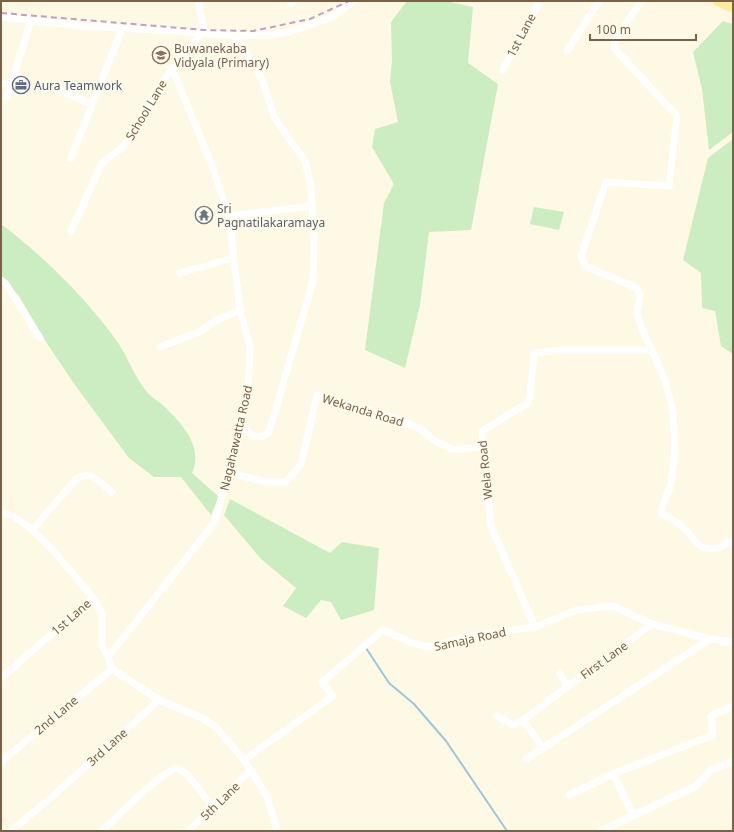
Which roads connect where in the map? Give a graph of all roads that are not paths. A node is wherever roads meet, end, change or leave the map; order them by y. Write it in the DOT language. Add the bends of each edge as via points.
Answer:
graph roads {
  1 [pos="198,1"];
  2 [pos="354,1"];
  3 [pos="540,1"];
  4 [pos="600,1"];
  5 [pos="641,1"];
  6 [pos="718,1"];
  7 [pos="733,7"];
  8 [pos="1,18"];
  9 [pos="31,20"];
  10 [pos="122,29"];
  11 [pos="202,33"];
  12 [pos="234,36"];
  13 [pos="567,51"];
  14 [pos="172,69"];
  15 [pos="503,70"];
  16 [pos="1,83"];
  17 [pos="11,85"];
  18 [pos="61,91"];
  19 [pos="7,97"];
  20 [pos="92,104"];
  21 [pos="71,158"];
  22 [pos="312,206"];
  23 [pos="229,216"];
  24 [pos="71,231"];
  25 [pos="233,258"];
  26 [pos="180,273"];
  27 [pos="1,280"];
  28 [pos="240,310"];
  29 [pos="40,338"];
  30 [pos="160,347"];
  31 [pos="652,350"];
  32 [pos="240,424"];
  33 [pos="482,447"];
  34 [pos="229,473"];
  35 [pos="112,492"];
  36 [pos="1,512"];
  37 [pos="33,529"];
  38 [pos="733,544"];
  39 [pos="93,598"];
  40 [pos="652,624"];
  41 [pos="535,627"];
  42 [pos="710,640"];
  43 [pos="733,642"];
  44 [pos="108,656"];
  45 [pos="112,669"];
  46 [pos="560,673"];
  47 [pos="1,678"];
  48 [pos="567,687"];
  49 [pos="159,700"];
  50 [pos="733,706"];
  51 [pos="497,716"];
  52 [pos="523,720"];
  53 [pos="543,748"];
  54 [pos="526,758"];
  55 [pos="244,760"];
  56 [pos="1,762"];
  57 [pos="733,762"];
  58 [pos="251,770"];
  59 [pos="613,774"];
  60 [pos="569,795"];
  61 [pos="213,808"];
  62 [pos="633,816"];
  63 [pos="11,831"];
  64 [pos="102,831"];
  65 [pos="188,831"];
  66 [pos="277,831"];
  67 [pos="601,831"];
  1 -- 11 [label="street" via="204,30"];
  2 -- 12 [label="street" via="332,17 292,31 273,35"];
  3 -- 15 [label="street, 1st Lane"];
  4 -- 13 [label="street"];
  5 -- 31 [label="street" via="615,41 614,48 677,116 669,186 606,182 581,256 585,266 637,288 640,294 637,312"];
  6 -- 7 [label="main road"];
  8 -- 9 [label="street"];
  9 -- 10 [label="street"];
  9 -- 17 [label="street"];
  10 -- 11 [label="street"];
  10 -- 20 [label="street"];
  11 -- 12 [label="street"];
  11 -- 14 [label="street"];
  12 -- 22 [label="street" via="263,82 274,117 305,161"];
  14 -- 23 [label="street, Nagahawatta Road" via="212,165"];
  14 -- 24 [label="street, School Lane" via="155,92 140,123 123,147 102,163"];
  16 -- 17 [label="street"];
  17 -- 19 [label="street"];
  18 -- 20 [label="street"];
  20 -- 21 [label="street"];
  22 -- 23 [label="street"];
  22 -- 32 [label="street" via="313,282 269,432 257,438"];
  23 -- 25 [label="street, Nagahawatta Road"];
  25 -- 26 [label="street"];
  25 -- 28 [label="street, Nagahawatta Road"];
  27 -- 29 [label="street"];
  28 -- 30 [label="street" via="213,322 201,331"];
  28 -- 32 [label="street, Nagahawatta Road" via="251,356 248,393"];
  31 -- 33 [label="street, Wela Road" via="562,350 534,353 528,403 482,431"];
  31 -- 38 [label="street" via="665,380 673,418 675,450 671,485 662,504 661,513 681,525 700,546 708,549 719,548 728,542"];
  32 -- 34 [label="street, Nagahawatta Road"];
  33 -- 34 [label="street, Wekanda Road" via="454,450 396,418 317,395 301,464 286,482 267,482"];
  33 -- 41 [label="street, Wela Road" via="491,526"];
  34 -- 44 [label="street, Nagahawatta Road" via="216,522"];
  35 -- 37 [label="street" via="89,474 84,474 77,478"];
  36 -- 37 [label="street" via="10,514"];
  37 -- 39 [label="street"];
  39 -- 44 [label="street, 1st Lane" via="102,614 102,646"];
  39 -- 47 [label="street, 1st Lane"];
  40 -- 41 [label="street, Samaja Road" via="612,606 577,610"];
  40 -- 42 [label="street, Samaja Road"];
  40 -- 48 [label="street, First Lane"];
  41 -- 55 [label="street, Samaja Road" via="471,636 428,647 383,630 322,682 332,696"];
  42 -- 43 [label="street, Samaja Road"];
  42 -- 53 [label="street"];
  44 -- 45 [label="street"];
  45 -- 49 [label="street"];
  45 -- 56 [label="street, 2nd Lane"];
  46 -- 48 [label="street, First Lane"];
  48 -- 52 [label="street"];
  49 -- 55 [label="street" via="202,718 216,727"];
  49 -- 63 [label="street, 3rd Lane"];
  50 -- 59 [label="street" via="711,716 713,735"];
  51 -- 52 [label="street" via="513,725"];
  52 -- 53 [label="street"];
  53 -- 54 [label="street"];
  55 -- 58 [label="street"];
  57 -- 62 [label="street" via="710,771 696,786"];
  58 -- 61 [label="street, 5th Lane"];
  58 -- 66 [label="street" via="268,798"];
  59 -- 60 [label="street"];
  59 -- 62 [label="street"];
  61 -- 64 [label="street" via="187,774 176,768 158,780"];
  61 -- 65 [label="street, 5th Lane"];
  62 -- 67 [label="street"];
}
